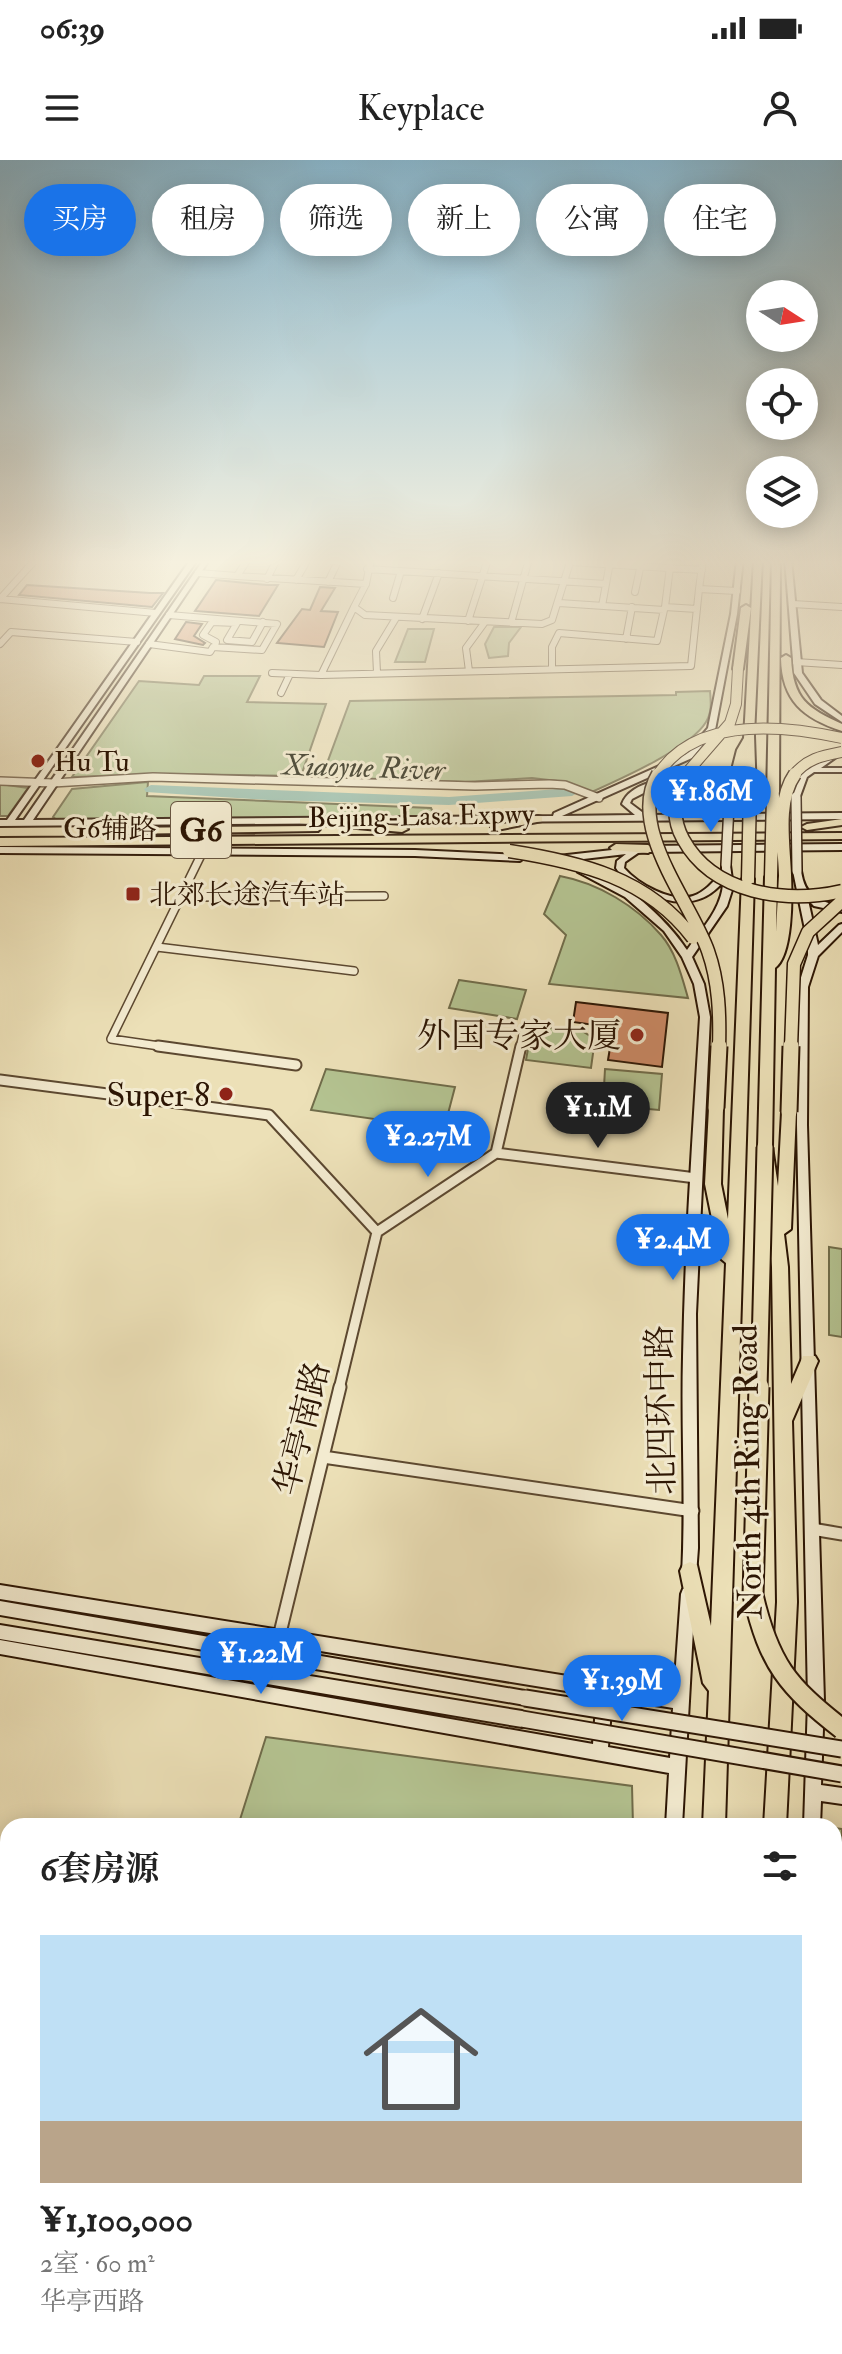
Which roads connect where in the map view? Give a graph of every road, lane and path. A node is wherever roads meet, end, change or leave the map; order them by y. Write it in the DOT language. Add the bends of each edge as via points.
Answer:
graph roads {
  1 [pos="123,661"];
  2 [pos="137,661"];
  3 [pos="328,661"];
  4 [pos="376,661"];
  5 [pos="468,661"];
  6 [pos="552,661"];
  7 [pos="691,661"];
  8 [pos="726,661"];
  9 [pos="739,661"];
  10 [pos="753,661"];
  11 [pos="775,661"];
  12 [pos="786,661"];
  13 [pos="796,662"];
  14 [pos="842,665"];
  15 [pos="552,669"];
  16 [pos="469,671"];
  17 [pos="272,673"];
  18 [pos="377,673"];
  19 [pos="290,674"];
  20 [pos="321,675"];
  21 [pos="281,693"];
  22 [pos="842,719"];
  23 [pos="842,728"];
  24 [pos="749,736"];
  25 [pos="842,738"];
  26 [pos="842,750"];
  27 [pos="689,756"];
  28 [pos="810,770"];
  29 [pos="842,770"];
  30 [pos="0,781"];
  31 [pos="38,783"];
  32 [pos="53,783"];
  33 [pos="712,784"];
  34 [pos="599,798"];
  35 [pos="729,805"];
  36 [pos="842,816"];
  37 [pos="643,817"];
  38 [pos="538,819"];
  39 [pos="283,820"];
  40 [pos="27,822"];
  41 [pos="842,824"];
  42 [pos="3,826"];
  43 [pos="497,827"];
  44 [pos="402,829"];
  45 [pos="842,836"];
  46 [pos="438,839"];
  47 [pos="93,842"];
  48 [pos="3,847"];
  49 [pos="202,847"];
  50 [pos="842,847"];
  51 [pos="37,849"];
  52 [pos="648,849"];
  53 [pos="542,860"];
  54 [pos="0,864"];
  55 [pos="726,869"];
  56 [pos="784,875"];
  57 [pos="798,886"];
  58 [pos="842,891"];
  59 [pos="384,896"];
  60 [pos="181,897"];
  61 [pos="842,901"];
  62 [pos="842,909"];
  63 [pos="842,927"];
  64 [pos="157,947"];
  65 [pos="813,955"];
  66 [pos="687,957"];
  67 [pos="354,971"];
  68 [pos="719,1015"];
  69 [pos="525,1026"];
  70 [pos="296,1065"];
  71 [pos="0,1080"];
  72 [pos="765,1147"];
  73 [pos="496,1153"];
  74 [pos="696,1178"];
  75 [pos="377,1232"];
  76 [pos="780,1267"];
  77 [pos="734,1287"];
  78 [pos="809,1361"];
  79 [pos="783,1424"];
  80 [pos="323,1457"];
  81 [pos="693,1511"];
  82 [pos="812,1529"];
  83 [pos="842,1534"];
  84 [pos="690,1571"];
  85 [pos="2,1601"];
  86 [pos="112,1610"];
  87 [pos="140,1632"];
  88 [pos="1,1637"];
  89 [pos="279,1637"];
  90 [pos="97,1648"];
  91 [pos="129,1670"];
  92 [pos="605,1690"];
  93 [pos="682,1702"];
  94 [pos="718,1708"];
  95 [pos="815,1721"];
  96 [pos="842,1727"];
  97 [pos="842,1749"];
  98 [pos="600,1754"];
  99 [pos="678,1767"];
  100 [pos="842,1774"];
  101 [pos="814,1792"];
  102 [pos="842,1796"];
  103 [pos="675,1818"];
  104 [pos="714,1818"];
  105 [pos="775,1818"];
  106 [pos="812,1818"];
  1 -- 31 [label="street"];
  2 -- 32 [label="street"];
  3 -- 20 [label="street"];
  4 -- 18 [label="street"];
  5 -- 16 [label="street"];
  6 -- 15 [label="street"];
  7 -- 15 [label="street" via="691,666"];
  8 -- 27 [label="street" via="712,728"];
  9 -- 58 [label="highway, bridge" via="731,721 679,788 674,819 684,845 712,872 749,889 794,897"];
  10 -- 24 [label="highway"];
  11 -- 56 [label="highway, bridge" via="773,796"];
  12 -- 23 [label="highway" via="791,693 811,712"];
  13 -- 14 [label="street"];
  13 -- 22 [label="street" via="818,702"];
  15 -- 16 [label="street"];
  16 -- 18 [label="street"];
  17 -- 19 [label="street"];
  18 -- 20 [label="street"];
  19 -- 20 [label="street"];
  19 -- 21 [label="street"];
  24 -- 35 [label="highway" via="736,762"];
  24 -- 77 [label="highway, North 4th Ring Road, bridge"];
  25 -- 68 [label="highway, bridge" via="785,729 727,733 684,748 663,765 653,783 651,815 657,846 711,958"];
  26 -- 28 [label="street"];
  26 -- 56 [label="highway, bridge" via="803,761 789,777"];
  27 -- 33 [label="street" via="689,765"];
  27 -- 34 [label="street"];
  28 -- 29 [label="street"];
  28 -- 56 [label="street, bridge" via="798,785"];
  30 -- 31 [label="street"];
  31 -- 32 [label="street"];
  31 -- 42 [label="street"];
  32 -- 34 [label="street" via="153,777 549,784"];
  32 -- 40 [label="street"];
  33 -- 35 [label="street"];
  33 -- 37 [label="street" via="672,777 636,793 626,804"];
  34 -- 38 [label="street"];
  35 -- 55 [label="street, bridge"];
  36 -- 37 [label="street, G6辅路"];
  37 -- 38 [label="street, G6辅路"];
  38 -- 39 [label="street, G6辅路"];
  38 -- 43 [label="highway"];
  39 -- 40 [label="street, G6辅路"];
  39 -- 44 [label="highway"];
  40 -- 42 [label="street, G6辅路"];
  41 -- 43 [label="highway, Beijing-Lasa Expwy / G6"];
  42 -- 44 [label="highway, Beijing-Lasa Expwy / G6"];
  43 -- 44 [label="highway, Beijing-Lasa Expwy / G6"];
  45 -- 46 [label="highway, Beijing-Lasa Expwy / G6"];
  46 -- 49 [label="highway, Beijing-Lasa Expwy / G6"];
  46 -- 52 [label="highway"];
  47 -- 48 [label="highway, Beijing-Lasa Expwy / G6"];
  47 -- 49 [label="highway, Beijing-Lasa Expwy / G6"];
  47 -- 51 [label="highway"];
  48 -- 51 [label="street, G6辅路"];
  48 -- 54 [label="street"];
  49 -- 51 [label="street, G6辅路"];
  49 -- 53 [label="street, G6辅路"];
  49 -- 60 [label="street"];
  49 -- 68 [label="highway, bridge" via="458,847 543,856 596,870 661,904 689,931 703,954"];
  50 -- 52 [label="street, G6辅路"];
  52 -- 53 [label="street, G6辅路"];
  52 -- 55 [label="street" via="628,855 620,868 625,877 663,898 693,900 706,895"];
  53 -- 66 [label="street, 北四环中路" via="619,888 658,919"];
  55 -- 66 [label="street" via="722,906"];
  56 -- 57 [label="street"];
  56 -- 72 [label="highway, North 4th Ring Road" via="768,981"];
  57 -- 62 [label="street" via="817,904"];
  57 -- 65 [label="street" via="814,935"];
  59 -- 60 [label="street"];
  60 -- 64 [label="street"];
  61 -- 76 [label="highway, bridge" via="808,932 794,964"];
  63 -- 65 [label="street"];
  64 -- 67 [label="street"];
  64 -- 70 [label="street" via="111,1039"];
  65 -- 78 [label="street" via="803,987"];
  66 -- 74 [label="street, 北四环中路" via="705,1017"];
  68 -- 77 [label="highway, bridge" via="713,1184"];
  69 -- 73 [label="street"];
  71 -- 75 [label="street" via="269,1115"];
  72 -- 76 [label="highway, North 4th Ring Road"];
  72 -- 96 [label="highway, bridge" via="753,1595 774,1667 799,1696"];
  73 -- 74 [label="street"];
  73 -- 75 [label="street"];
  74 -- 81 [label="street, 北四环中路" via="689,1360"];
  75 -- 80 [label="street, 华亭南路"];
  76 -- 79 [label="highway, North 4th Ring Road"];
  77 -- 94 [label="highway, North 4th Ring Road"];
  78 -- 79 [label="highway"];
  78 -- 82 [label="street"];
  79 -- 105 [label="highway, North 4th Ring Road" via="787,1602"];
  80 -- 81 [label="street"];
  80 -- 89 [label="street, 华亭南路"];
  81 -- 84 [label="street, 北四环中路"];
  82 -- 83 [label="street"];
  82 -- 95 [label="street"];
  84 -- 93 [label="street, 北四环中路"];
  84 -- 94 [label="highway"];
  85 -- 86 [label="street"];
  85 -- 87 [label="street"];
  86 -- 87 [label="street"];
  86 -- 89 [label="street"];
  87 -- 97 [label="street, bridge"];
  88 -- 90 [label="street"];
  88 -- 91 [label="street"];
  89 -- 92 [label="street"];
  90 -- 91 [label="street"];
  90 -- 100 [label="street, bridge"];
  91 -- 98 [label="street"];
  92 -- 93 [label="street"];
  92 -- 98 [label="street"];
  93 -- 99 [label="street, 北四环中路"];
  94 -- 104 [label="highway"];
  95 -- 96 [label="street"];
  95 -- 101 [label="street"];
  98 -- 99 [label="street"];
  99 -- 103 [label="street, 北四环中路"];
  101 -- 102 [label="street"];
  101 -- 106 [label="street"];
}
